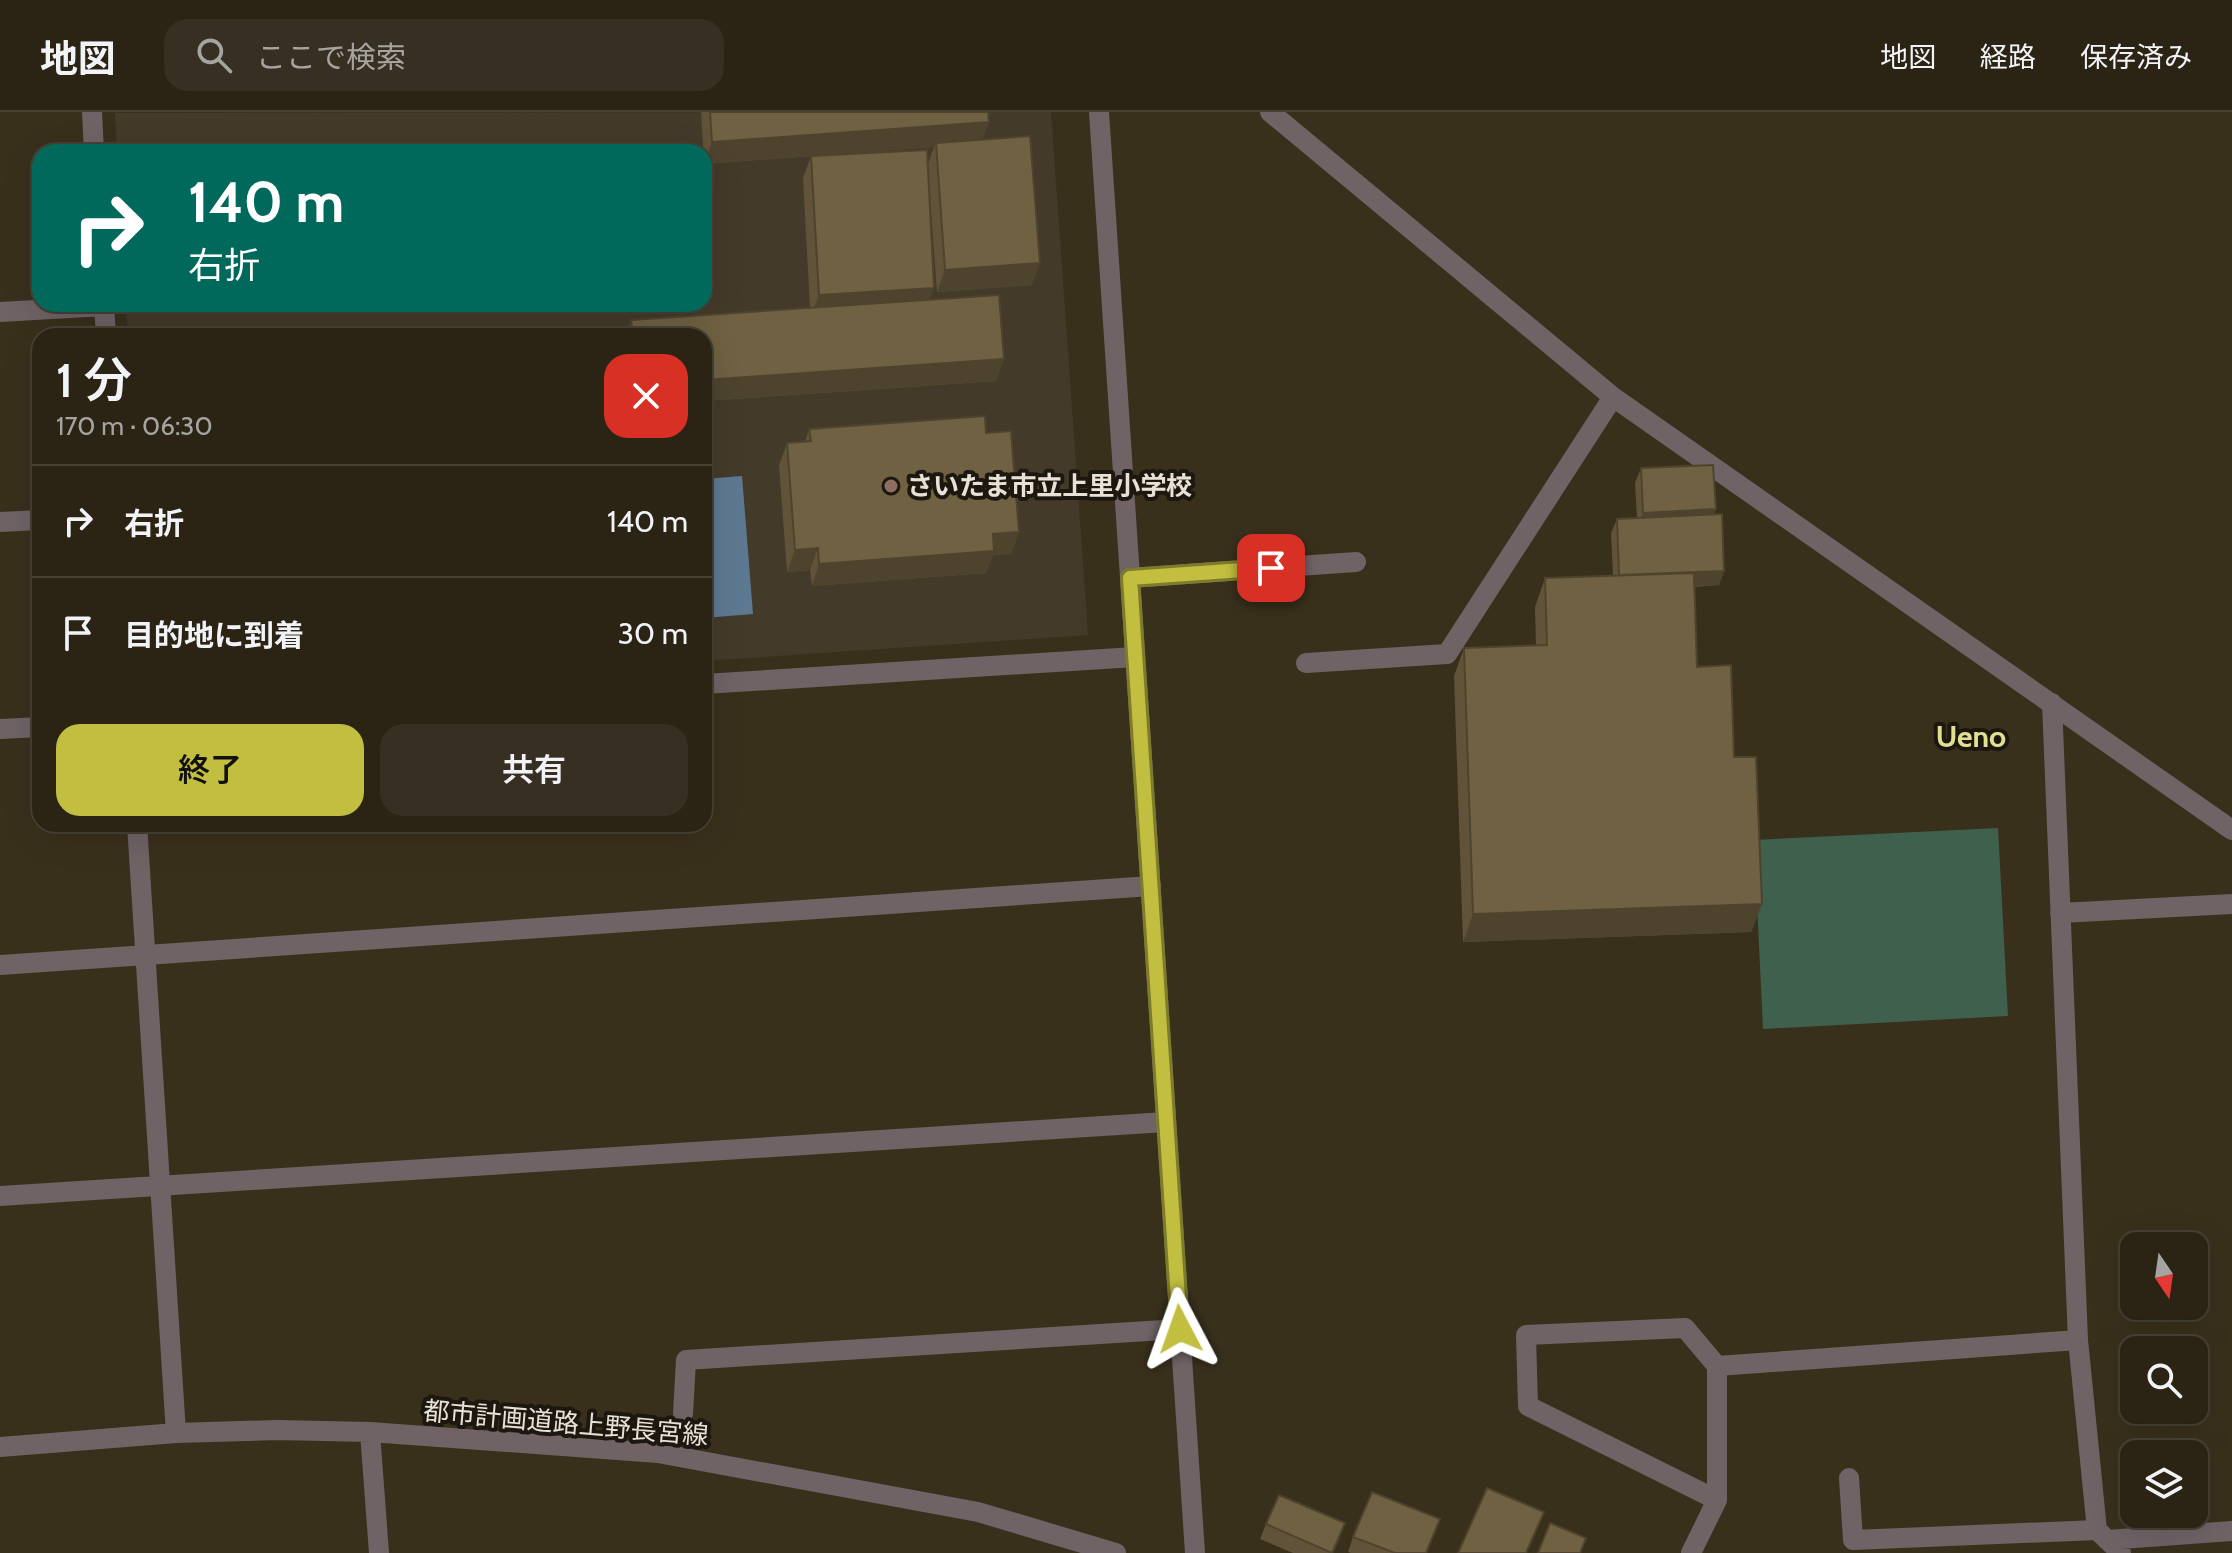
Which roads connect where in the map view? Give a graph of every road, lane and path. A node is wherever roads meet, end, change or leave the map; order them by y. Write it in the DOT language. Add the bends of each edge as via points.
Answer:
graph roads {
  1 [pos="92,112"];
  2 [pos="1099,112"];
  3 [pos="1270,112"];
  4 [pos="94,144"];
  5 [pos="32,310"];
  6 [pos="0,312"];
  7 [pos="1613,397"];
  8 [pos="32,520"];
  9 [pos="0,522"];
  10 [pos="1356,562"];
  11 [pos="1130,578"];
  12 [pos="1135,657"];
  13 [pos="1306,663"];
  14 [pos="712,683"];
  15 [pos="2052,703"];
  16 [pos="32,727"];
  17 [pos="0,729"];
  18 [pos="2232,830"];
  19 [pos="137,832"];
  20 [pos="1151,886"];
  21 [pos="2232,904"];
  22 [pos="2060,913"];
  23 [pos="145,956"];
  24 [pos="0,965"];
  25 [pos="1166,1122"];
  26 [pos="160,1184"];
  27 [pos="0,1196"];
  28 [pos="1180,1329"];
  29 [pos="2078,1340"];
  30 [pos="1717,1366"];
  31 [pos="683,1414"];
  32 [pos="370,1432"];
  33 [pos="176,1433"];
  34 [pos="0,1447"];
  35 [pos="1849,1478"];
  36 [pos="1717,1500"];
  37 [pos="2232,1531"];
  38 [pos="2108,1541"];
  39 [pos="379,1553"];
  40 [pos="1116,1553"];
  41 [pos="1195,1553"];
  42 [pos="1691,1553"];
  1 -- 4 [label="street"];
  2 -- 11 [label="street"];
  3 -- 7 [label="street"];
  5 -- 6 [label="street"];
  7 -- 13 [label="street" via="1447,654"];
  7 -- 15 [label="street"];
  8 -- 9 [label="street"];
  10 -- 11 [label="street"];
  11 -- 12 [label="street"];
  12 -- 14 [label="street"];
  12 -- 20 [label="street"];
  15 -- 18 [label="street"];
  15 -- 22 [label="street"];
  16 -- 17 [label="street"];
  19 -- 23 [label="street"];
  20 -- 23 [label="street"];
  20 -- 25 [label="street"];
  21 -- 22 [label="street"];
  22 -- 29 [label="street"];
  23 -- 24 [label="street"];
  23 -- 26 [label="street"];
  25 -- 26 [label="street"];
  25 -- 28 [label="street"];
  26 -- 27 [label="street"];
  26 -- 33 [label="street"];
  28 -- 31 [label="street" via="686,1360"];
  28 -- 41 [label="street"];
  29 -- 30 [label="street"];
  29 -- 38 [label="street"];
  30 -- 36 [label="street"];
  30 -- 36 [label="street" via="1685,1328 1526,1335 1528,1406"];
  32 -- 33 [label="street, 都市計画道路上野長宮線"];
  32 -- 39 [label="street"];
  32 -- 40 [label="street, 都市計画道路上野長宮線" via="658,1453 978,1512"];
  33 -- 34 [label="street, 都市計画道路上野長宮線"];
  35 -- 38 [label="street" via="1853,1540"];
  36 -- 42 [label="street"];
  37 -- 38 [label="street"];
}
